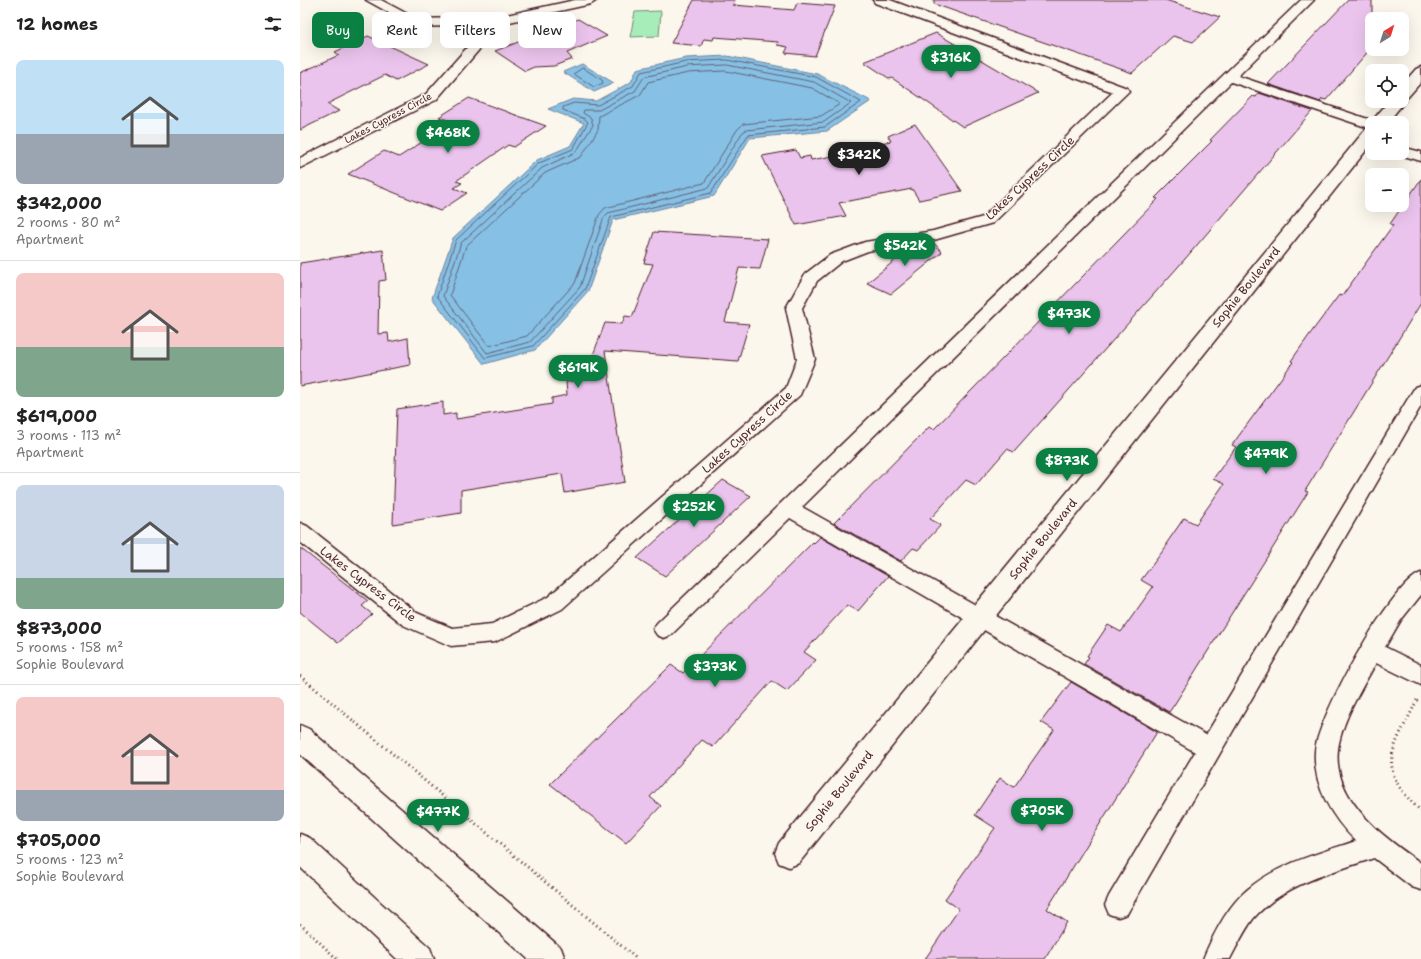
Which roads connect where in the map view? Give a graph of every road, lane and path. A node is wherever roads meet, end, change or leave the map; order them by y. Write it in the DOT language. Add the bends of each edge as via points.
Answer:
graph roads {
  1 [pos="372,0"];
  2 [pos="591,0"];
  3 [pos="879,0"];
  4 [pos="1308,0"];
  5 [pos="510,18"];
  6 [pos="440,22"];
  7 [pos="474,48"];
  8 [pos="1421,72"];
  9 [pos="1228,77"];
  10 [pos="1409,87"];
  11 [pos="1391,108"];
  12 [pos="1385,116"];
  13 [pos="1365,129"];
  14 [pos="1365,141"];
  15 [pos="1409,153"];
  16 [pos="1421,157"];
  17 [pos="300,164"];
  18 [pos="1421,391"];
  19 [pos="788,508"];
  20 [pos="300,531"];
  21 [pos="1421,581"];
  22 [pos="980,616"];
  23 [pos="664,628"];
  24 [pos="1371,650"];
  25 [pos="300,676"];
  26 [pos="1420,686"];
  27 [pos="300,738"];
  28 [pos="1210,749"];
  29 [pos="1421,812"];
  30 [pos="1377,845"];
  31 [pos="300,848"];
  32 [pos="789,853"];
  33 [pos="1421,878"];
  34 [pos="1118,905"];
  35 [pos="300,924"];
  36 [pos="337,959"];
  37 [pos="419,959"];
  38 [pos="550,959"];
  39 [pos="637,959"];
  40 [pos="1216,959"];
  1 -- 6 [label="lane" via="415,22"];
  2 -- 5 [label="lane"];
  3 -- 20 [label="lane, Lakes Cypress Circle" via="1122,91 988,220 934,235 865,248 836,258 811,278 794,308 806,359 794,391 555,603 495,633 451,637 410,619"];
  4 -- 9 [label="lane"];
  7 -- 17 [label="lane, Lakes Cypress Circle" via="431,97"];
  8 -- 10 [label="street"];
  9 -- 13 [label="lane"];
  9 -- 19 [label="lane"];
  11 -- 12 [label="street, Sophie Boulevard"];
  14 -- 22 [label="street, Sophie Boulevard"];
  15 -- 16 [label="lane"];
  18 -- 28 [label="lane"];
  19 -- 22 [label="lane"];
  19 -- 23 [label="lane"];
  21 -- 24 [label="lane" via="1396,611"];
  22 -- 28 [label="lane"];
  22 -- 32 [label="street, Sophie Boulevard"];
  24 -- 26 [label="lane"];
  24 -- 30 [label="lane" via="1336,718 1326,753 1332,789 1359,828"];
  25 -- 39 [label="path"];
  26 -- 29 [label="path" via="1391,756 1393,774 1406,797"];
  27 -- 38 [label="street"];
  28 -- 34 [label="lane"];
  30 -- 33 [label="lane"];
  30 -- 40 [label="lane" via="1278,883 1260,895 1244,910"];
  31 -- 37 [label="street"];
  35 -- 36 [label="path"];
}
